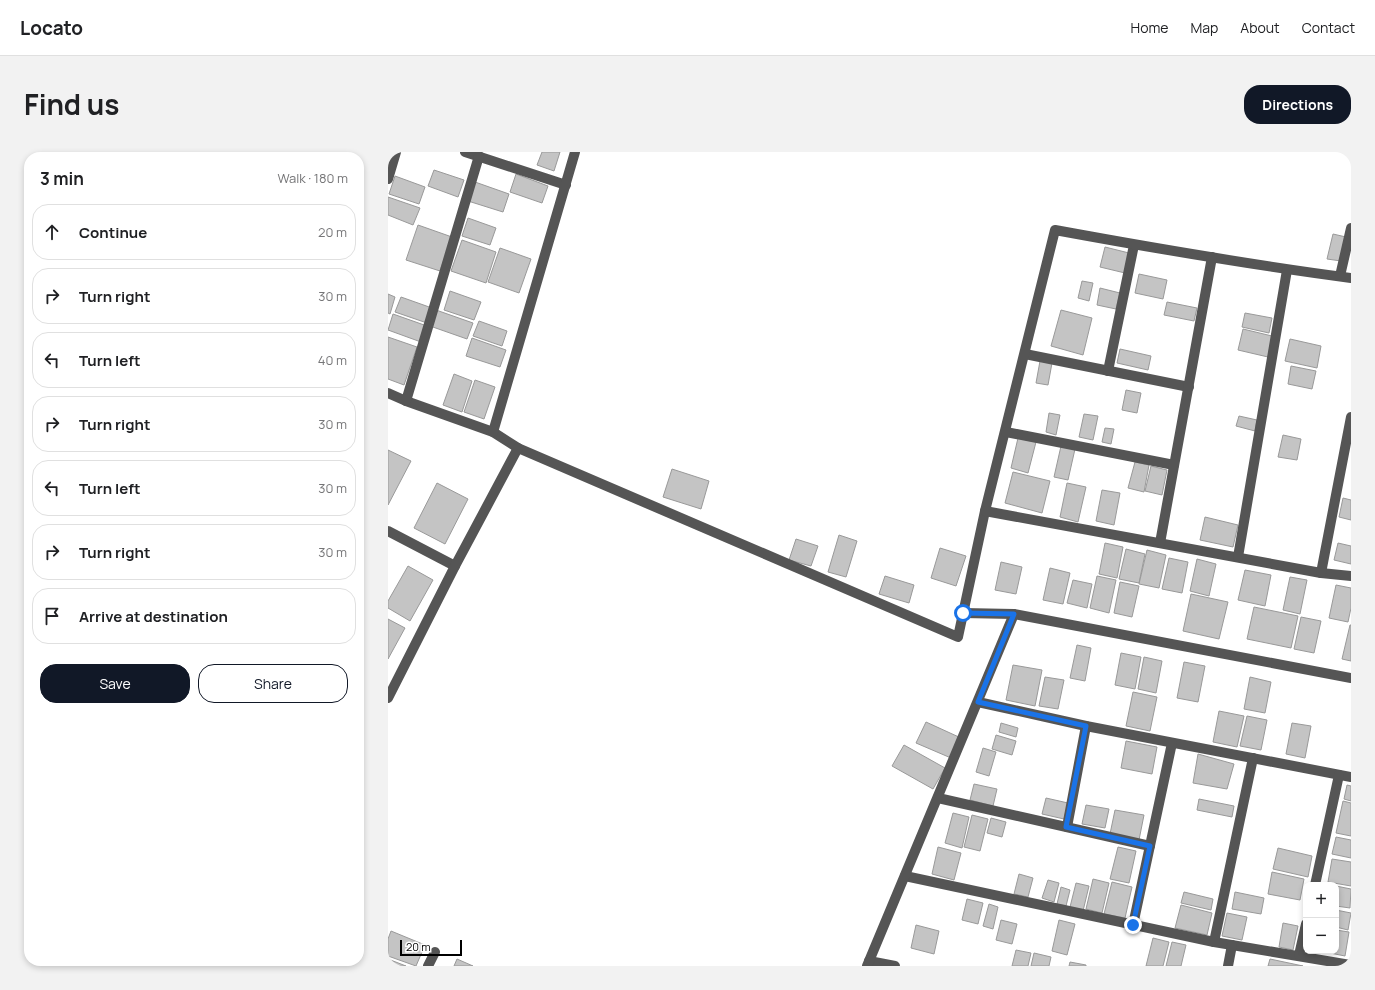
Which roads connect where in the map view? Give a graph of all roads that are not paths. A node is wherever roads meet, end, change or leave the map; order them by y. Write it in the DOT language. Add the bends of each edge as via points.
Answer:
graph roads {
  1 [pos="396,152"];
  2 [pos="465,152"];
  3 [pos="575,152"];
  4 [pos="479,156"];
  5 [pos="388,179"];
  6 [pos="566,186"];
  7 [pos="1351,228"];
  8 [pos="1134,245"];
  9 [pos="1212,257"];
  10 [pos="1287,270"];
  11 [pos="1340,276"];
  12 [pos="1351,278"];
  13 [pos="1025,354"];
  14 [pos="1108,371"];
  15 [pos="1189,387"];
  16 [pos="388,394"];
  17 [pos="406,401"];
  18 [pos="1351,417"];
  19 [pos="493,432"];
  20 [pos="1006,432"];
  21 [pos="518,448"];
  22 [pos="1174,466"];
  23 [pos="986,511"];
  24 [pos="388,531"];
  25 [pos="1160,543"];
  26 [pos="1238,557"];
  27 [pos="455,566"];
  28 [pos="1321,573"];
  29 [pos="1351,576"];
  30 [pos="963,613"];
  31 [pos="1014,614"];
  32 [pos="1351,678"];
  33 [pos="389,694"];
  34 [pos="978,702"];
  35 [pos="1086,726"];
  36 [pos="1172,743"];
  37 [pos="1253,758"];
  38 [pos="1339,775"];
  39 [pos="1351,777"];
  40 [pos="938,798"];
  41 [pos="1066,827"];
  42 [pos="1150,846"];
  43 [pos="905,876"];
  44 [pos="1316,882"];
  45 [pos="1133,925"];
  46 [pos="1303,937"];
  47 [pos="1214,942"];
  48 [pos="1232,945"];
  49 [pos="435,952"];
  50 [pos="1299,955"];
  51 [pos="1314,962"];
  52 [pos="868,964"];
  53 [pos="1351,965"];
  54 [pos="428,966"];
  55 [pos="895,966"];
  56 [pos="1228,966"];
  1 -- 5 [label="street"];
  2 -- 4 [label="street"];
  3 -- 6 [label="street"];
  4 -- 6 [label="street"];
  4 -- 17 [label="street"];
  6 -- 19 [label="street"];
  7 -- 11 [label="street"];
  8 -- 9 [label="street"];
  8 -- 13 [label="street" via="1055,230"];
  8 -- 14 [label="street"];
  9 -- 10 [label="street"];
  9 -- 15 [label="street"];
  10 -- 11 [label="street"];
  10 -- 26 [label="street"];
  11 -- 12 [label="street"];
  13 -- 14 [label="street"];
  13 -- 20 [label="street"];
  14 -- 15 [label="street"];
  15 -- 22 [label="street"];
  16 -- 17 [label="street"];
  17 -- 19 [label="street"];
  18 -- 28 [label="street"];
  19 -- 21 [label="street"];
  20 -- 22 [label="street"];
  20 -- 23 [label="street"];
  21 -- 27 [label="street"];
  21 -- 30 [label="street" via="958,638"];
  22 -- 25 [label="street"];
  23 -- 25 [label="street"];
  23 -- 30 [label="street"];
  24 -- 27 [label="street"];
  25 -- 26 [label="street"];
  26 -- 28 [label="street"];
  27 -- 33 [label="street"];
  28 -- 29 [label="street"];
  30 -- 31 [label="street"];
  31 -- 32 [label="street"];
  31 -- 34 [label="street"];
  34 -- 35 [label="street"];
  34 -- 40 [label="street"];
  35 -- 36 [label="street"];
  35 -- 41 [label="street"];
  36 -- 37 [label="street"];
  36 -- 42 [label="street"];
  37 -- 38 [label="street"];
  37 -- 47 [label="street"];
  38 -- 39 [label="street"];
  38 -- 44 [label="street"];
  40 -- 41 [label="street"];
  40 -- 43 [label="street"];
  41 -- 42 [label="street"];
  42 -- 45 [label="street"];
  43 -- 45 [label="street"];
  43 -- 52 [label="street"];
  45 -- 47 [label="street"];
  46 -- 50 [label="street"];
  47 -- 48 [label="street"];
  48 -- 50 [label="street"];
  48 -- 56 [label="street"];
  49 -- 54 [label="street"];
  50 -- 51 [label="street"];
  51 -- 53 [label="street"];
  52 -- 55 [label="street"];
}
